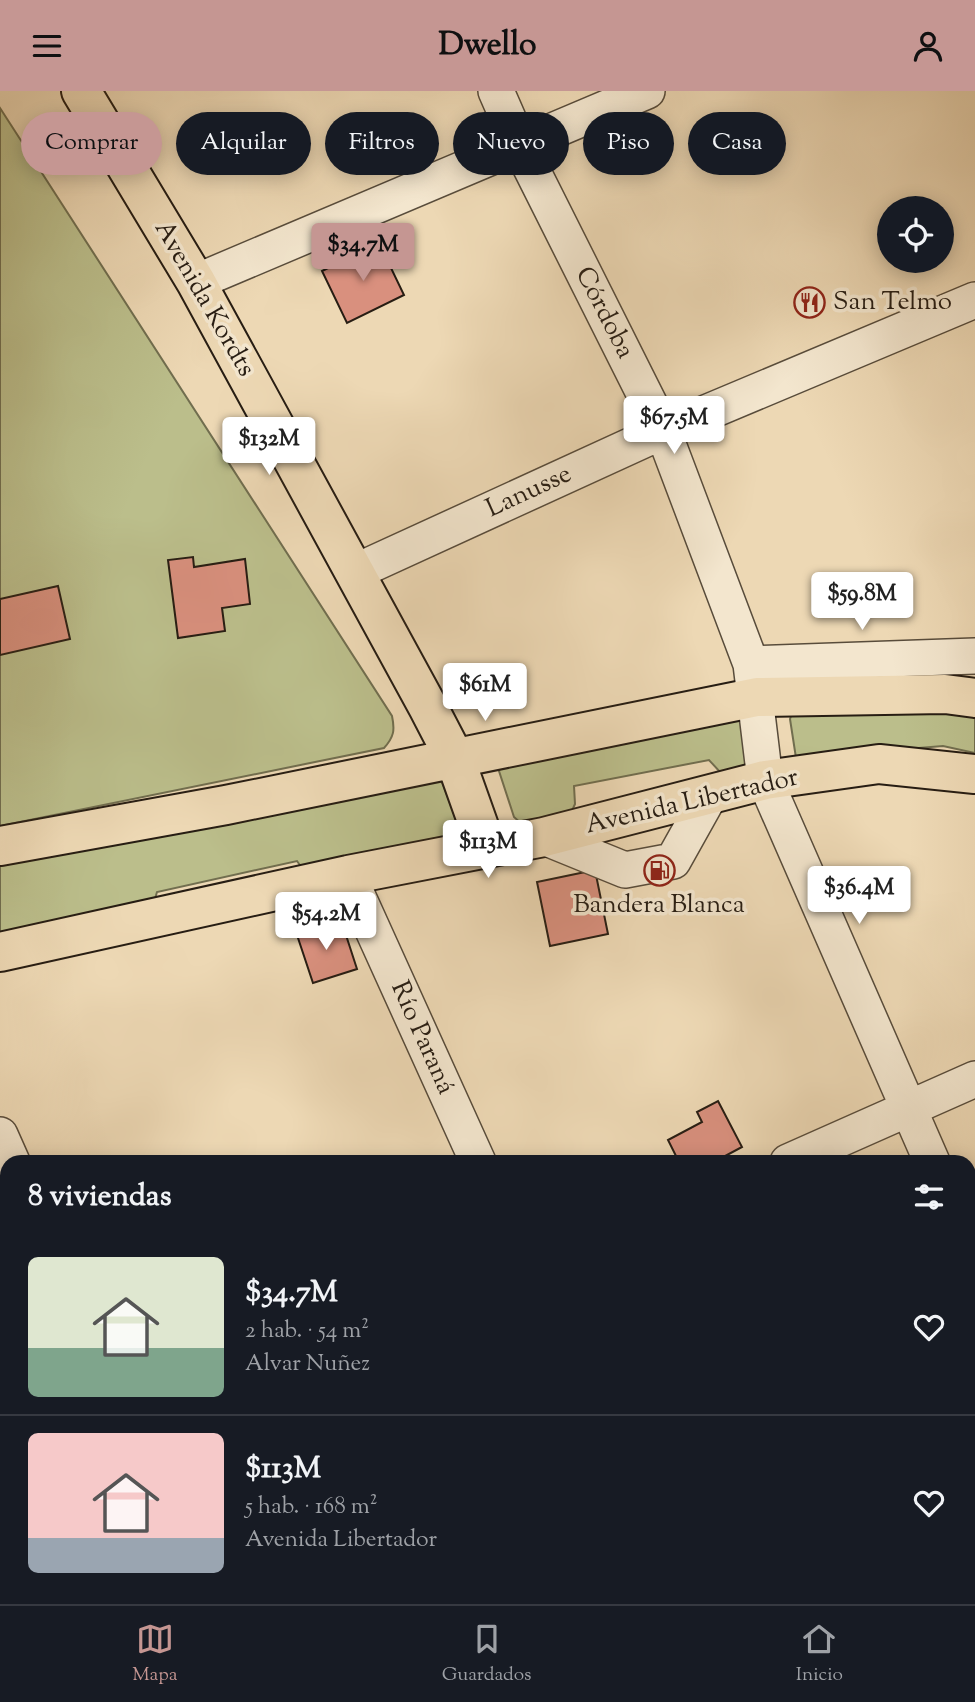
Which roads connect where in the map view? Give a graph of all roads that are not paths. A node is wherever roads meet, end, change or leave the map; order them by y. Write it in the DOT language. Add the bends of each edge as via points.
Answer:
graph roads {
  1 [pos="81,91"];
  2 [pos="496,91"];
  3 [pos="647,91"];
  4 [pos="505,112"];
  5 [pos="569,125"];
  6 [pos="453,174"];
  7 [pos="535,175"];
  8 [pos="196,282"];
  9 [pos="975,300"];
  10 [pos="663,431"];
  11 [pos="355,572"];
  12 [pos="975,656"];
  13 [pos="754,680"];
  14 [pos="975,698"];
  15 [pos="455,759"];
  16 [pos="975,774"];
  17 [pos="765,780"];
  18 [pos="711,793"];
  19 [pos="544,837"];
  20 [pos="0,846"];
  21 [pos="487,849"];
  22 [pos="348,875"];
  23 [pos="0,952"];
  24 [pos="975,1079"];
  25 [pos="909,1109"];
  26 [pos="0,1135"];
  27 [pos="9,1155"];
  28 [pos="475,1155"];
  29 [pos="804,1155"];
  30 [pos="929,1155"];
  1 -- 8 [label="main road, Avenida Kordts"];
  2 -- 4 [label="street, Córdoba"];
  3 -- 5 [label="street"];
  6 -- 8 [label="street"];
  7 -- 10 [label="street, Córdoba"];
  8 -- 11 [label="main road, Avenida Kordts"];
  9 -- 10 [label="street, Lanusse"];
  10 -- 11 [label="street, Lanusse"];
  10 -- 13 [label="street, Córdoba"];
  11 -- 15 [label="main road, Avenida Kordts"];
  12 -- 13 [label="street"];
  13 -- 14 [label="main road"];
  13 -- 15 [label="main road"];
  13 -- 17 [label="street, Córdoba"];
  15 -- 20 [label="main road"];
  15 -- 21 [label="main road, Avenida Kordts"];
  16 -- 17 [label="main road, Avenida Libertador" via="879,764"];
  17 -- 18 [label="main road, Avenida Libertador"];
  17 -- 25 [label="street, Córdoba"];
  18 -- 19 [label="main road, Avenida Libertador"];
  18 -- 19 [label="street" via="673,861 625,870"];
  19 -- 21 [label="main road, Avenida Libertador"];
  21 -- 22 [label="main road, Avenida Libertador"];
  22 -- 23 [label="main road, Avenida Libertador"];
  22 -- 28 [label="street, Río Paraná"];
  24 -- 25 [label="street"];
  25 -- 29 [label="street"];
  25 -- 30 [label="street, Córdoba"];
  26 -- 27 [label="street"];
}
